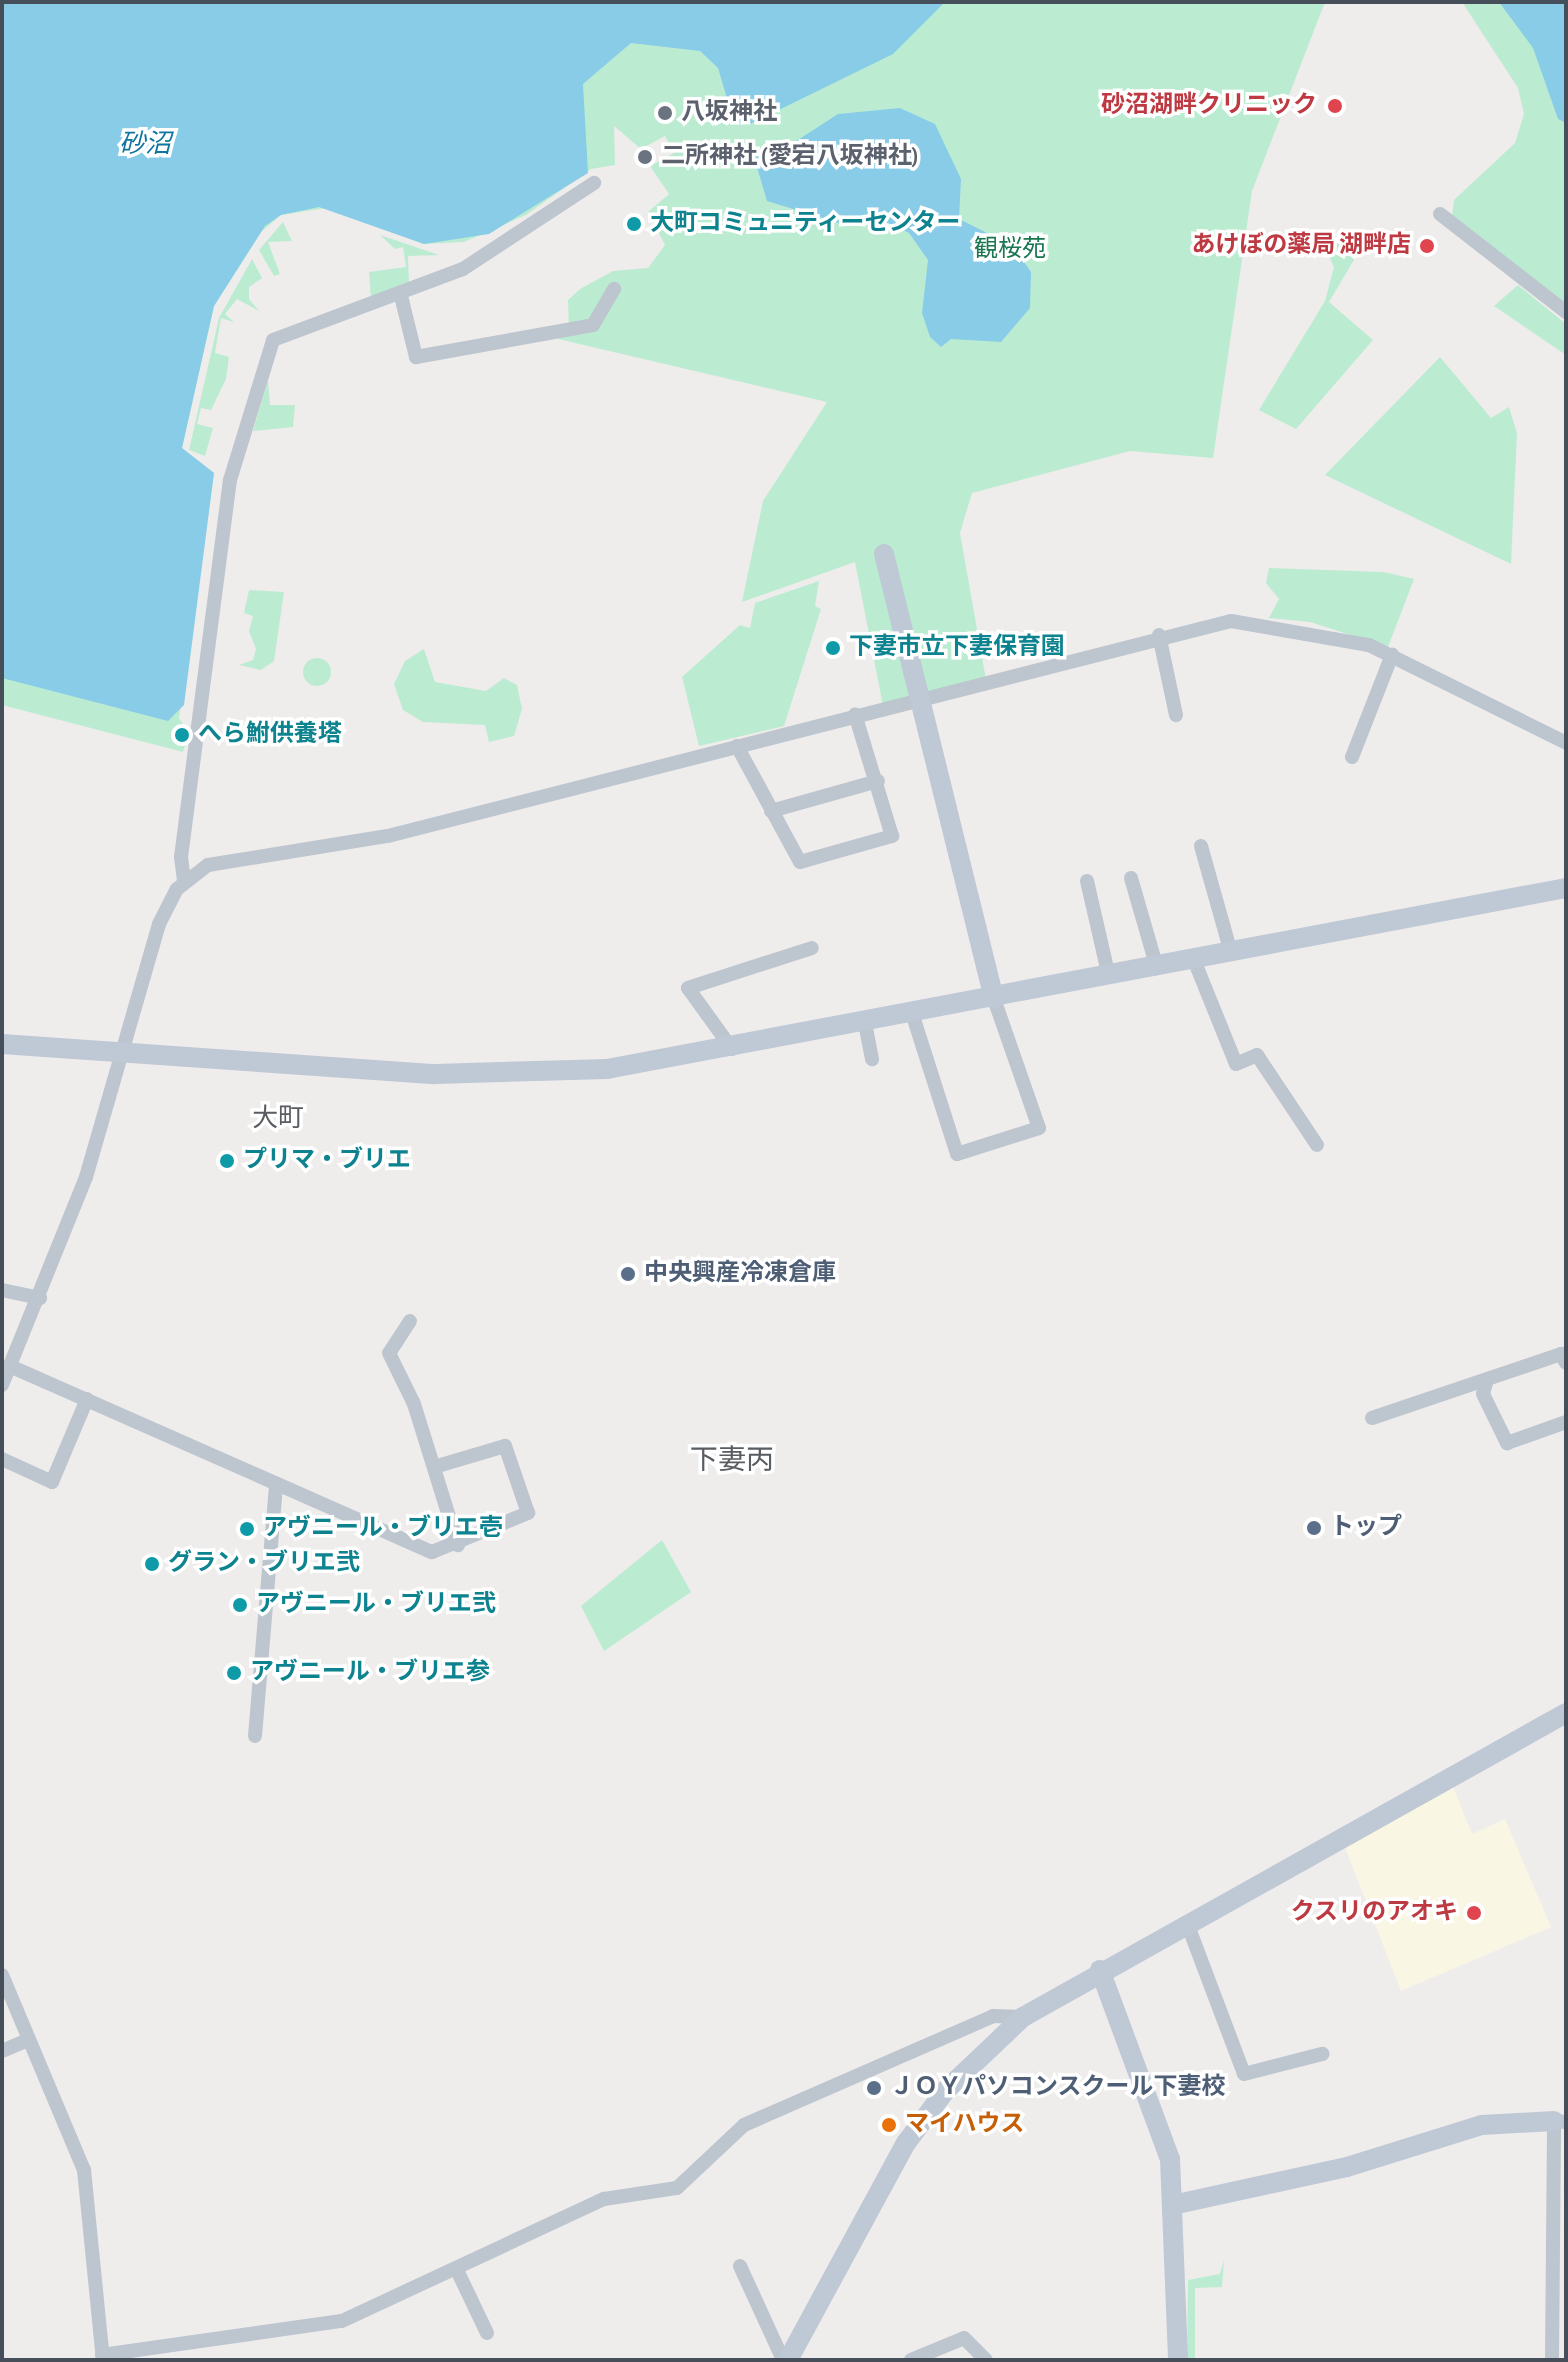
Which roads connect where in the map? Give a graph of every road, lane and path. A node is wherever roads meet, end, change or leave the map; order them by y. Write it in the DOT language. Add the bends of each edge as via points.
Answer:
graph roads {
  1 [pos="594,183"];
  2 [pos="1440,214"];
  3 [pos="614,289"];
  4 [pos="401,296"];
  5 [pos="1566,312"];
  6 [pos="884,554"];
  7 [pos="1159,635"];
  8 [pos="1392,655"];
  9 [pos="917,698"];
  10 [pos="855,714"];
  11 [pos="1176,715"];
  12 [pos="1566,743"];
  13 [pos="737,746"];
  14 [pos="1352,757"];
  15 [pos="878,781"];
  16 [pos="771,811"];
  17 [pos="1201,846"];
  18 [pos="1131,878"];
  19 [pos="184,881"];
  20 [pos="1087,881"];
  21 [pos="1566,888"];
  22 [pos="812,948"];
  23 [pos="1231,953"];
  24 [pos="1194,960"];
  25 [pos="1157,968"];
  26 [pos="1109,977"];
  27 [pos="994,999"];
  28 [pos="912,1013"];
  29 [pos="865,1023"];
  30 [pos="2,1044"];
  31 [pos="732,1049"];
  32 [pos="124,1051"];
  33 [pos="872,1059"];
  34 [pos="1317,1145"];
  35 [pos="2,1290"];
  36 [pos="40,1298"];
  37 [pos="410,1321"];
  38 [pos="1566,1363"];
  39 [pos="12,1367"];
  40 [pos="1486,1383"];
  41 [pos="2,1385"];
  42 [pos="87,1399"];
  43 [pos="1372,1418"];
  44 [pos="1566,1422"];
  45 [pos="2,1459"];
  46 [pos="434,1467"];
  47 [pos="276,1485"];
  48 [pos="458,1545"];
  49 [pos="1566,1713"];
  50 [pos="255,1736"];
  51 [pos="1187,1923"];
  52 [pos="1100,1970"];
  53 [pos="2,1975"];
  54 [pos="1023,2017"];
  55 [pos="28,2040"];
  56 [pos="2,2051"];
  57 [pos="1322,2054"];
  58 [pos="1560,2122"];
  59 [pos="1177,2204"];
  60 [pos="740,2266"];
  61 [pos="456,2268"];
  62 [pos="487,2333"];
  63 [pos="103,2358"];
  64 [pos="785,2360"];
  65 [pos="911,2360"];
  66 [pos="986,2360"];
  67 [pos="1178,2360"];
  68 [pos="1552,2360"];
  1 -- 4 [label="street" via="463,269"];
  2 -- 5 [label="street"];
  3 -- 4 [label="street" via="593,325 416,357"];
  4 -- 19 [label="street" via="287,331 266,351 230,480 181,857"];
  6 -- 9 [label="street"];
  7 -- 8 [label="street" via="1251,621 1345,637"];
  7 -- 9 [label="street"];
  7 -- 11 [label="street"];
  8 -- 12 [label="street"];
  8 -- 14 [label="street"];
  9 -- 10 [label="street"];
  9 -- 27 [label="street"];
  10 -- 13 [label="street"];
  10 -- 15 [label="street"];
  13 -- 16 [label="street"];
  13 -- 19 [label="street" via="388,836 225,859"];
  15 -- 16 [label="street"];
  15 -- 16 [label="street" via="892,836 813,859 800,862"];
  17 -- 23 [label="street"];
  18 -- 25 [label="street"];
  19 -- 32 [label="street" via="159,924"];
  20 -- 26 [label="street"];
  21 -- 23 [label="street"];
  22 -- 31 [label="street" via="688,988"];
  23 -- 24 [label="street"];
  24 -- 25 [label="street"];
  24 -- 34 [label="street" via="1236,1064 1257,1055"];
  25 -- 26 [label="street"];
  26 -- 27 [label="street"];
  27 -- 28 [label="street"];
  27 -- 28 [label="street" via="1039,1128 957,1154"];
  28 -- 29 [label="street"];
  29 -- 31 [label="street"];
  29 -- 33 [label="street"];
  30 -- 32 [label="street"];
  31 -- 32 [label="street" via="524,1075"];
  32 -- 36 [label="street"];
  35 -- 36 [label="street"];
  36 -- 39 [label="street"];
  37 -- 46 [label="street" via="389,1353"];
  38 -- 40 [label="street" via="1561,1354"];
  39 -- 41 [label="street"];
  39 -- 42 [label="street"];
  40 -- 43 [label="street"];
  40 -- 44 [label="street" via="1483,1394 1507,1443"];
  42 -- 45 [label="street" via="52,1482"];
  42 -- 47 [label="street"];
  46 -- 48 [label="street"];
  46 -- 48 [label="street" via="505,1446 518,1478 528,1513"];
  47 -- 48 [label="street" via="432,1552"];
  47 -- 50 [label="street"];
  49 -- 51 [label="street"];
  51 -- 52 [label="street"];
  51 -- 57 [label="street" via="1244,2074"];
  52 -- 54 [label="street"];
  52 -- 59 [label="street" via="1155,2107"];
  53 -- 55 [label="street"];
  54 -- 61 [label="street" via="993,2016 744,2125 677,2188 604,2199"];
  54 -- 64 [label="street" via="946,2090 906,2143"];
  55 -- 56 [label="street"];
  55 -- 63 [label="street" via="84,2170"];
  58 -- 59 [label="street" via="1482,2125 1317,2175"];
  58 -- 68 [label="street"];
  59 -- 67 [label="street"];
  60 -- 64 [label="street"];
  61 -- 62 [label="street"];
  61 -- 63 [label="street" via="342,2321"];
  65 -- 66 [label="street" via="964,2338"];
}
